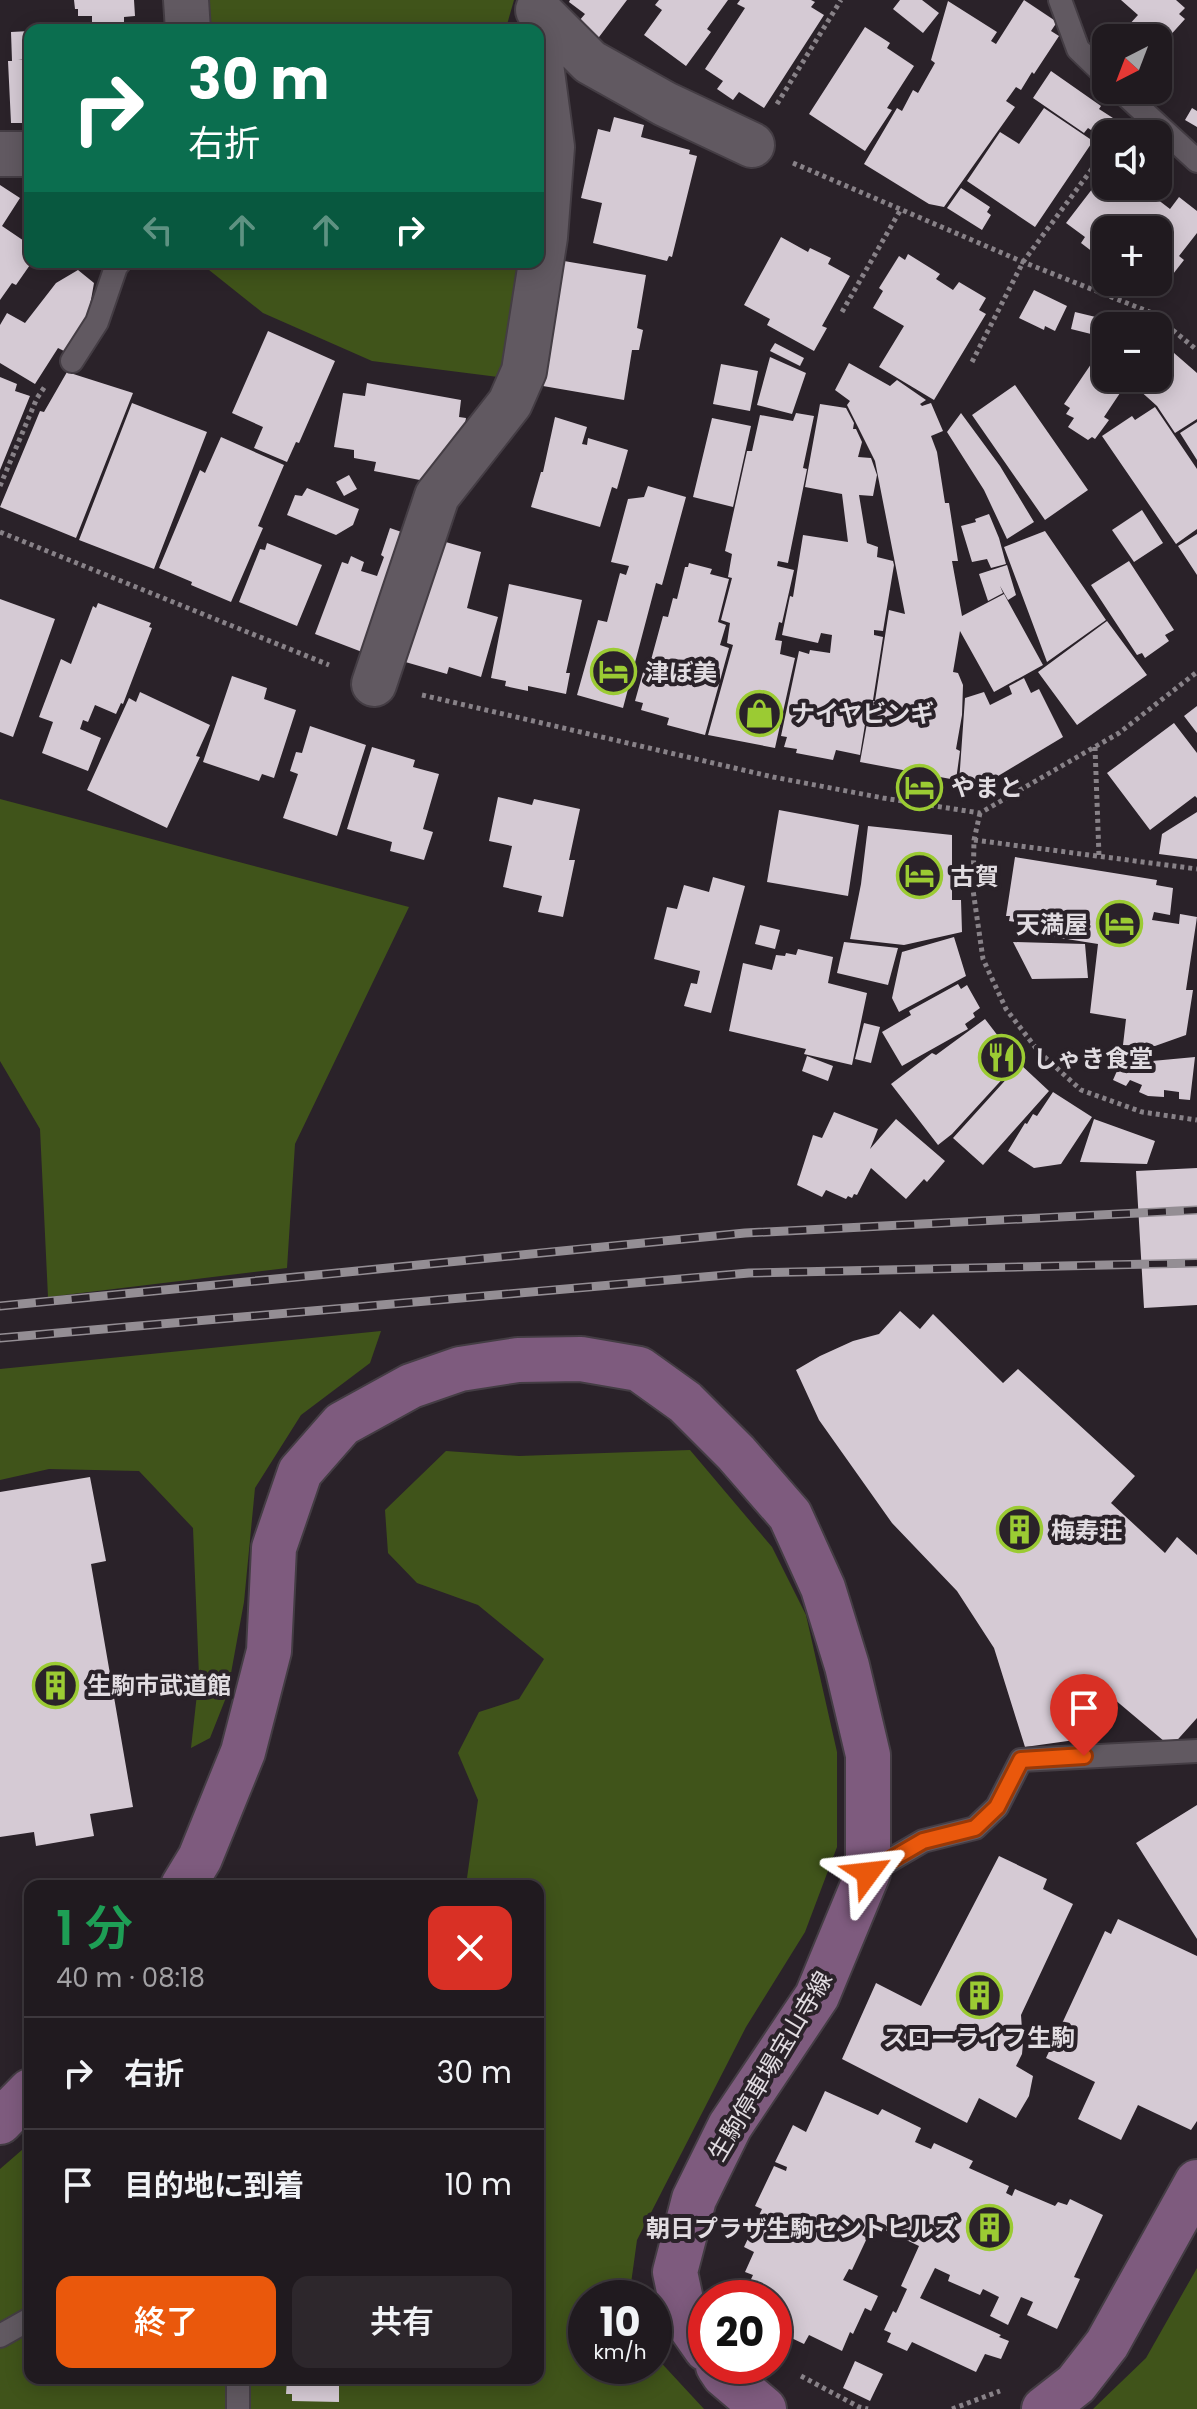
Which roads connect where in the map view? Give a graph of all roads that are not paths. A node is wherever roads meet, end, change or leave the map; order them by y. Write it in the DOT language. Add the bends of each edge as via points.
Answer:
graph roads {
  1 [pos="186,0"];
  2 [pos="1060,0"];
  3 [pos="188,24"];
  4 [pos="544,26"];
  5 [pos="1092,62"];
  6 [pos="544,75"];
  7 [pos="1135,104"];
  8 [pos="752,145"];
  9 [pos="0,154"];
  10 [pos="24,154"];
  11 [pos="1197,161"];
  12 [pos="544,243"];
  13 [pos="116,268"];
  14 [pos="540,268"];
  15 [pos="72,361"];
  16 [pos="374,684"];
  17 [pos="1197,1751"];
  18 [pos="868,1873"];
  19 [pos="187,1880"];
  20 [pos="24,2097"];
  21 [pos="0,2122"];
  22 [pos="1197,2182"];
  23 [pos="24,2322"];
  24 [pos="688,2323"];
  25 [pos="0,2336"];
  26 [pos="238,2384"];
  27 [pos="735,2384"];
  28 [pos="238,2409"];
  29 [pos="764,2409"];
  30 [pos="1044,2409"];
  1 -- 3 [label="street"];
  2 -- 5 [label="lane" via="1078,49"];
  4 -- 8 [label="street" via="590,62"];
  6 -- 12 [label="street" via="552,147"];
  7 -- 11 [label="lane"];
  9 -- 10 [label="street"];
  13 -- 15 [label="lane" via="97,322"];
  14 -- 16 [label="street" via="524,371 510,403 437,496"];
  17 -- 18 [label="lane" via="1021,1760 997,1807 975,1828 923,1841"];
  18 -- 19 [label="main road, 生駒停車場宝山寺線" via="868,1755 823,1588 790,1515 685,1402 639,1369 581,1359 518,1360 460,1369 411,1386 342,1424 300,1472 274,1548 269,1651 243,1752"];
  18 -- 24 [label="main road, 生駒停車場宝山寺線" via="817,1996 730,2126 694,2199 675,2272"];
  20 -- 21 [label="main road"];
  22 -- 30 [label="main road" via="1107,2344 1076,2384"];
  23 -- 25 [label="lane"];
  26 -- 28 [label="lane"];
  27 -- 29 [label="main road"];
}
